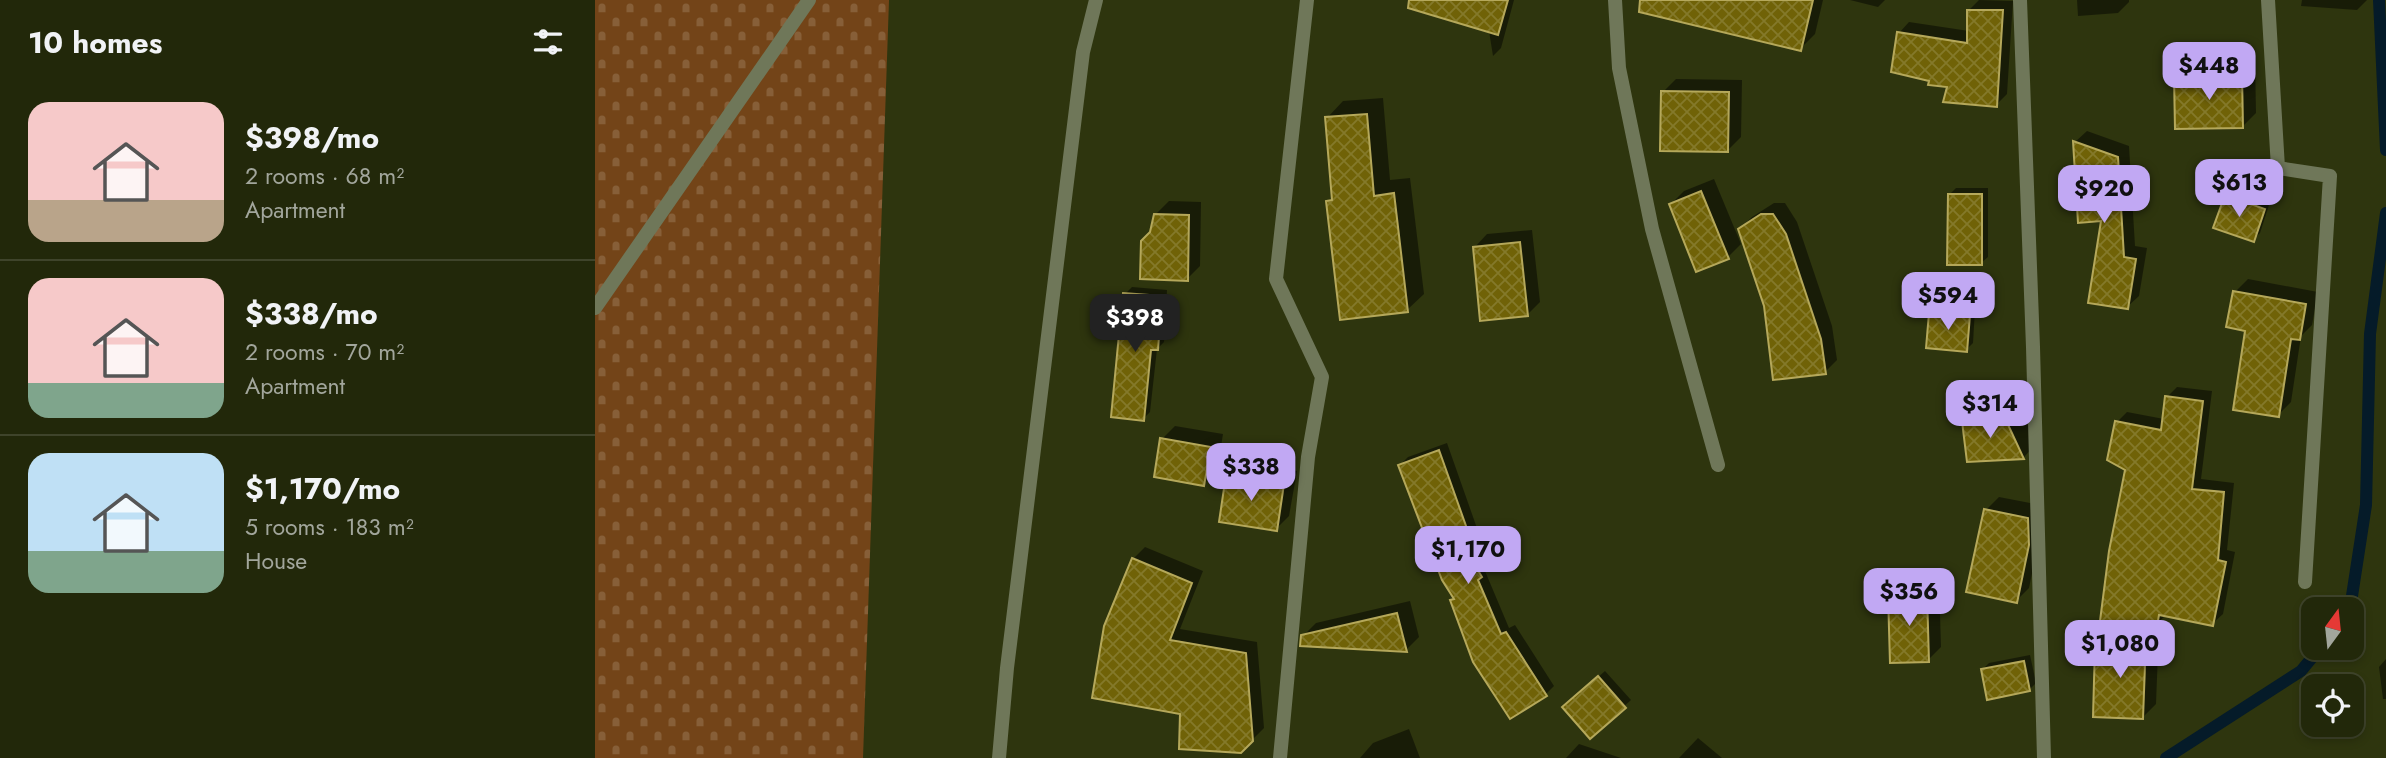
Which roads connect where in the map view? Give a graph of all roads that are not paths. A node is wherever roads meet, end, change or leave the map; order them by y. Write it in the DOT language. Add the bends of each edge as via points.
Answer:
graph roads {
  1 [pos="809,0"];
  2 [pos="1096,0"];
  3 [pos="1307,0"];
  4 [pos="1615,0"];
  5 [pos="2020,0"];
  6 [pos="2269,0"];
  7 [pos="595,308"];
  8 [pos="1718,465"];
  9 [pos="2305,582"];
  10 [pos="999,758"];
  11 [pos="1280,758"];
  12 [pos="2044,758"];
  1 -- 7 [label="street"];
  2 -- 10 [label="street" via="1083,52"];
  3 -- 11 [label="street" via="1276,279 1322,377 1308,457"];
  4 -- 8 [label="street" via="1619,68 1651,229"];
  5 -- 12 [label="street"];
  6 -- 9 [label="street" via="2278,168 2330,176"];
}
